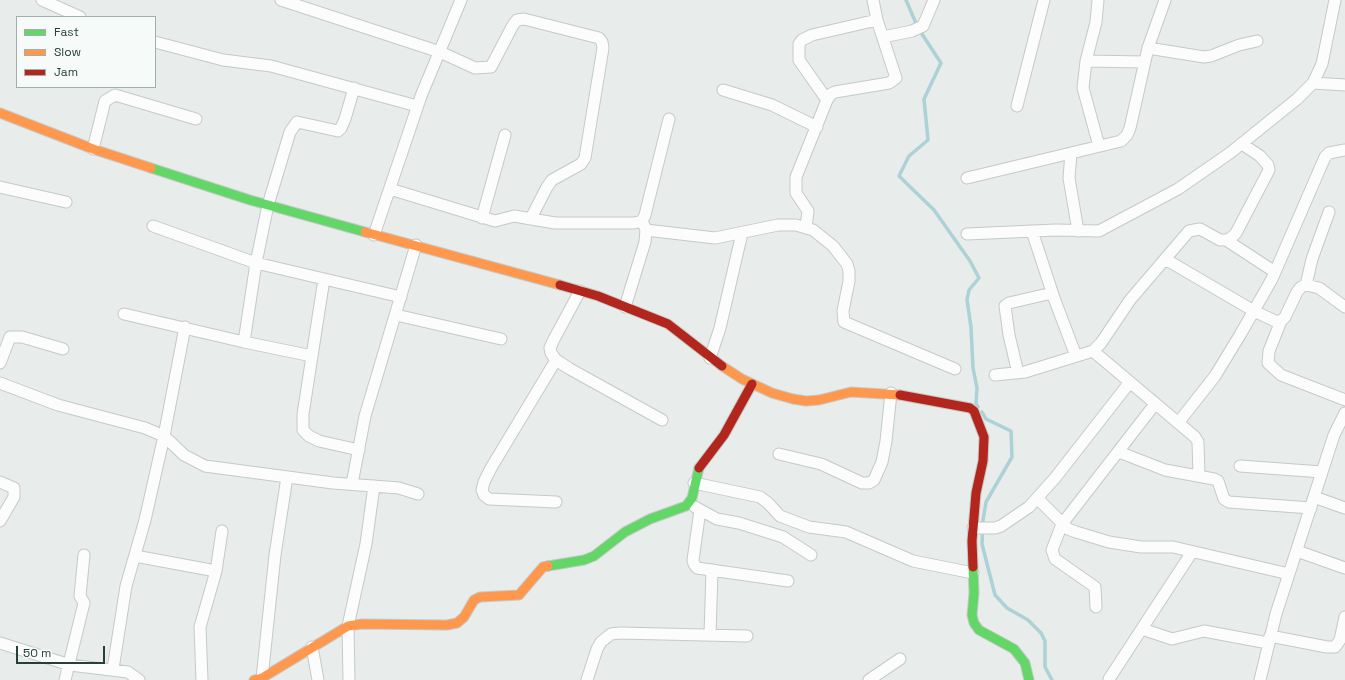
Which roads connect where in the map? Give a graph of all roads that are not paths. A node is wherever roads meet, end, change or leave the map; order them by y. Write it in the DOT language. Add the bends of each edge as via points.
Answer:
graph roads {
  1 [pos="42,0"];
  2 [pos="281,0"];
  3 [pos="461,0"];
  4 [pos="873,0"];
  5 [pos="934,0"];
  6 [pos="1044,0"];
  7 [pos="1098,0"];
  8 [pos="1165,0"];
  9 [pos="1335,0"];
  10 [pos="78,16"];
  11 [pos="877,20"];
  12 [pos="883,38"];
  13 [pos="1257,41"];
  14 [pos="156,42"];
  15 [pos="1148,48"];
  16 [pos="440,52"];
  17 [pos="1086,61"];
  18 [pos="1145,62"];
  19 [pos="1313,83"];
  20 [pos="1345,85"];
  21 [pos="354,88"];
  22 [pos="723,90"];
  23 [pos="828,100"];
  24 [pos="417,106"];
  25 [pos="1017,106"];
  26 [pos="0,113"];
  27 [pos="670,119"];
  28 [pos="196,120"];
  29 [pos="818,127"];
  30 [pos="505,135"];
  31 [pos="1242,144"];
  32 [pos="1099,146"];
  33 [pos="93,149"];
  34 [pos="1345,150"];
  35 [pos="1071,153"];
  36 [pos="967,178"];
  37 [pos="0,187"];
  38 [pos="390,189"];
  39 [pos="66,202"];
  40 [pos="268,205"];
  41 [pos="1329,212"];
  42 [pos="482,218"];
  43 [pos="531,218"];
  44 [pos="153,226"];
  45 [pos="644,226"];
  46 [pos="806,227"];
  47 [pos="1032,231"];
  48 [pos="1078,231"];
  49 [pos="742,233"];
  50 [pos="967,234"];
  51 [pos="374,235"];
  52 [pos="1226,240"];
  53 [pos="416,245"];
  54 [pos="1165,259"];
  55 [pos="256,263"];
  56 [pos="1275,272"];
  57 [pos="324,279"];
  58 [pos="1306,285"];
  59 [pos="580,291"];
  60 [pos="1052,293"];
  61 [pos="401,297"];
  62 [pos="624,307"];
  63 [pos="1345,307"];
  64 [pos="1254,311"];
  65 [pos="124,314"];
  66 [pos="396,315"];
  67 [pos="1281,321"];
  68 [pos="185,327"];
  69 [pos="502,339"];
  70 [pos="244,342"];
  71 [pos="63,349"];
  72 [pos="1093,351"];
  73 [pos="312,356"];
  74 [pos="1076,356"];
  75 [pos="710,358"];
  76 [pos="556,360"];
  77 [pos="0,363"];
  78 [pos="955,369"];
  79 [pos="1018,373"];
  80 [pos="995,375"];
  81 [pos="1130,382"];
  82 [pos="0,383"];
  83 [pos="752,384"];
  84 [pos="891,393"];
  85 [pos="1345,400"];
  86 [pos="1155,404"];
  87 [pos="1345,413"];
  88 [pos="662,420"];
  89 [pos="1178,423"];
  90 [pos="164,436"];
  91 [pos="359,450"];
  92 [pos="1119,452"];
  93 [pos="779,454"];
  94 [pos="1240,466"];
  95 [pos="1322,472"];
  96 [pos="1199,476"];
  97 [pos="287,477"];
  98 [pos="0,482"];
  99 [pos="694,483"];
  100 [pos="352,484"];
  101 [pos="374,486"];
  102 [pos="418,494"];
  103 [pos="1314,496"];
  104 [pos="1037,498"];
  105 [pos="556,502"];
  106 [pos="690,503"];
  107 [pos="1311,508"];
  108 [pos="1345,508"];
  109 [pos="700,510"];
  110 [pos="0,521"];
  111 [pos="1062,524"];
  112 [pos="976,528"];
  113 [pos="222,531"];
  114 [pos="1297,551"];
  115 [pos="1192,552"];
  116 [pos="811,555"];
  117 [pos="84,556"];
  118 [pos="135,556"];
  119 [pos="1345,568"];
  120 [pos="712,570"];
  121 [pos="216,571"];
  122 [pos="974,573"];
  123 [pos="1289,574"];
  124 [pos="788,582"];
  125 [pos="1096,607"];
  126 [pos="1345,617"];
  127 [pos="348,626"];
  128 [pos="1142,629"];
  129 [pos="710,635"];
  130 [pos="747,636"];
  131 [pos="1269,639"];
  132 [pos="0,642"];
  133 [pos="312,647"];
  134 [pos="900,659"];
  135 [pos="70,665"];
  136 [pos="113,669"];
  137 [pos="138,679"];
  138 [pos="259,679"];
  139 [pos="1109,679"];
  140 [pos="65,680"];
  141 [pos="202,680"];
  142 [pos="318,680"];
  143 [pos="349,680"];
  144 [pos="587,680"];
  145 [pos="869,680"];
  146 [pos="1030,680"];
  147 [pos="1260,680"];
  1 -- 10 [label="street"];
  2 -- 16 [label="street"];
  3 -- 16 [label="street"];
  4 -- 11 [label="street"];
  5 -- 12 [label="street" via="923,26"];
  6 -- 25 [label="street"];
  7 -- 17 [label="street" via="1096,22"];
  8 -- 15 [label="street"];
  9 -- 19 [label="street" via="1322,64"];
  11 -- 12 [label="street"];
  11 -- 23 [label="street" via="812,35 798,44 799,60"];
  12 -- 23 [label="street" via="896,78 889,83 835,92"];
  13 -- 15 [label="street" via="1204,57"];
  14 -- 21 [label="street" via="223,60 271,66"];
  15 -- 18 [label="street"];
  16 -- 24 [label="street"];
  16 -- 43 [label="street" via="475,68 491,67 513,25 524,18 592,36 602,42 585,158 581,164 552,180"];
  17 -- 18 [label="street"];
  17 -- 32 [label="street" via="1083,88"];
  18 -- 32 [label="street" via="1127,135 1121,141"];
  19 -- 20 [label="street"];
  19 -- 31 [label="street"];
  21 -- 24 [label="street"];
  21 -- 40 [label="street" via="342,128 338,131 303,122 294,125"];
  22 -- 29 [label="street" via="772,105"];
  23 -- 29 [label="street"];
  24 -- 38 [label="street"];
  26 -- 33 [label="street"];
  27 -- 45 [label="street"];
  28 -- 33 [label="street" via="115,95 105,101"];
  29 -- 46 [label="street" via="796,177 796,193 808,211"];
  30 -- 42 [label="street"];
  31 -- 48 [label="street" via="1178,189 1110,227 1099,232"];
  31 -- 52 [label="street" via="1260,156 1269,170 1236,233"];
  32 -- 35 [label="street"];
  33 -- 40 [label="street"];
  34 -- 56 [label="street" via="1330,153 1325,157"];
  35 -- 36 [label="street"];
  35 -- 48 [label="street" via="1069,178"];
  37 -- 39 [label="street"];
  38 -- 42 [label="street"];
  38 -- 51 [label="street"];
  40 -- 51 [label="street"];
  40 -- 55 [label="street"];
  41 -- 58 [label="street" via="1312,259"];
  42 -- 43 [label="street" via="495,221 514,216"];
  43 -- 45 [label="street" via="555,223 634,223"];
  44 -- 55 [label="street"];
  45 -- 49 [label="street" via="715,238"];
  45 -- 62 [label="street" via="645,242"];
  46 -- 49 [label="street" via="778,225"];
  46 -- 78 [label="street" via="818,232 834,246 850,271 843,311 844,322"];
  47 -- 48 [label="street"];
  47 -- 50 [label="street"];
  47 -- 60 [label="street"];
  49 -- 75 [label="street" via="720,328"];
  51 -- 53 [label="street"];
  52 -- 54 [label="street" via="1194,229 1189,231"];
  52 -- 56 [label="street"];
  53 -- 59 [label="street"];
  53 -- 61 [label="street"];
  54 -- 64 [label="street"];
  54 -- 72 [label="street" via="1130,300 1101,344"];
  55 -- 57 [label="street"];
  55 -- 70 [label="street"];
  56 -- 64 [label="street"];
  57 -- 61 [label="street"];
  57 -- 73 [label="street"];
  58 -- 63 [label="street" via="1319,288"];
  58 -- 67 [label="street" via="1297,292"];
  59 -- 62 [label="street"];
  59 -- 76 [label="street" via="550,348"];
  60 -- 74 [label="street"];
  60 -- 79 [label="street" via="1006,306"];
  61 -- 66 [label="street"];
  62 -- 75 [label="street" via="678,330"];
  64 -- 67 [label="street" via="1275,321"];
  64 -- 89 [label="street" via="1215,376"];
  65 -- 68 [label="street"];
  66 -- 69 [label="street"];
  66 -- 91 [label="street" via="366,416"];
  67 -- 85 [label="street" via="1269,351 1268,363 1281,375"];
  68 -- 70 [label="street"];
  68 -- 90 [label="street"];
  70 -- 73 [label="street"];
  71 -- 77 [label="street" via="22,337 10,337"];
  72 -- 74 [label="street"];
  72 -- 81 [label="street"];
  73 -- 91 [label="street" via="303,430 308,436 319,441"];
  74 -- 79 [label="street"];
  75 -- 83 [label="street"];
  76 -- 88 [label="street"];
  76 -- 105 [label="street" via="491,468 482,490 489,499"];
  79 -- 80 [label="street"];
  81 -- 86 [label="street"];
  81 -- 104 [label="street"];
  82 -- 90 [label="street" via="58,405 144,428"];
  83 -- 84 [label="street" via="806,402 851,392"];
  83 -- 99 [label="street" via="724,435 697,470"];
  84 -- 93 [label="street" via="884,455 874,480 869,483 862,483 821,464"];
  84 -- 112 [label="street" via="962,406 974,411 984,437 976,493"];
  86 -- 89 [label="street"];
  86 -- 92 [label="street"];
  87 -- 95 [label="street" via="1334,435"];
  89 -- 96 [label="street" via="1198,442"];
  90 -- 97 [label="street" via="184,454 205,466"];
  90 -- 118 [label="street"];
  91 -- 100 [label="street"];
  92 -- 96 [label="street" via="1165,470"];
  92 -- 111 [label="street"];
  94 -- 95 [label="street"];
  95 -- 103 [label="street"];
  96 -- 107 [label="street" via="1218,481 1224,499 1229,502"];
  97 -- 100 [label="street"];
  97 -- 138 [label="street"];
  98 -- 110 [label="street" via="14,488 14,497"];
  99 -- 106 [label="street"];
  99 -- 122 [label="street" via="760,496 780,516 809,527 846,532 913,561"];
  100 -- 101 [label="street"];
  101 -- 102 [label="street" via="399,488"];
  101 -- 127 [label="street" via="365,551"];
  103 -- 107 [label="street"];
  103 -- 108 [label="street"];
  104 -- 111 [label="street"];
  104 -- 112 [label="street" via="1008,522 995,528"];
  106 -- 109 [label="street"];
  106 -- 127 [label="street" via="625,532 594,556 543,567 519,595 480,597 474,600 464,617 457,623"];
  107 -- 114 [label="street"];
  109 -- 116 [label="street" via="717,519 783,536"];
  109 -- 120 [label="street" via="694,564 697,568"];
  111 -- 115 [label="street" via="1068,529 1109,542 1141,547 1173,547"];
  111 -- 125 [label="street" via="1052,555 1095,587"];
  112 -- 122 [label="street"];
  113 -- 121 [label="street"];
  114 -- 119 [label="street"];
  114 -- 123 [label="street"];
  115 -- 123 [label="street"];
  115 -- 128 [label="street"];
  117 -- 135 [label="street" via="80,596 84,603"];
  118 -- 121 [label="street"];
  118 -- 136 [label="street" via="126,586"];
  120 -- 124 [label="street"];
  120 -- 129 [label="street"];
  121 -- 141 [label="street" via="200,627"];
  122 -- 146 [label="street" via="974,623 983,632 1014,648 1025,662"];
  123 -- 131 [label="street"];
  126 -- 131 [label="street" via="1340,640 1335,647"];
  127 -- 133 [label="street"];
  127 -- 143 [label="street"];
  128 -- 131 [label="street" via="1172,639 1204,631"];
  128 -- 139 [label="street"];
  129 -- 130 [label="street"];
  129 -- 144 [label="street" via="611,634 597,649"];
  131 -- 147 [label="street"];
  132 -- 135 [label="street"];
  133 -- 138 [label="street"];
  133 -- 142 [label="street"];
  134 -- 145 [label="street"];
  135 -- 136 [label="street"];
  135 -- 140 [label="street"];
  136 -- 137 [label="street" via="128,672"];
}
